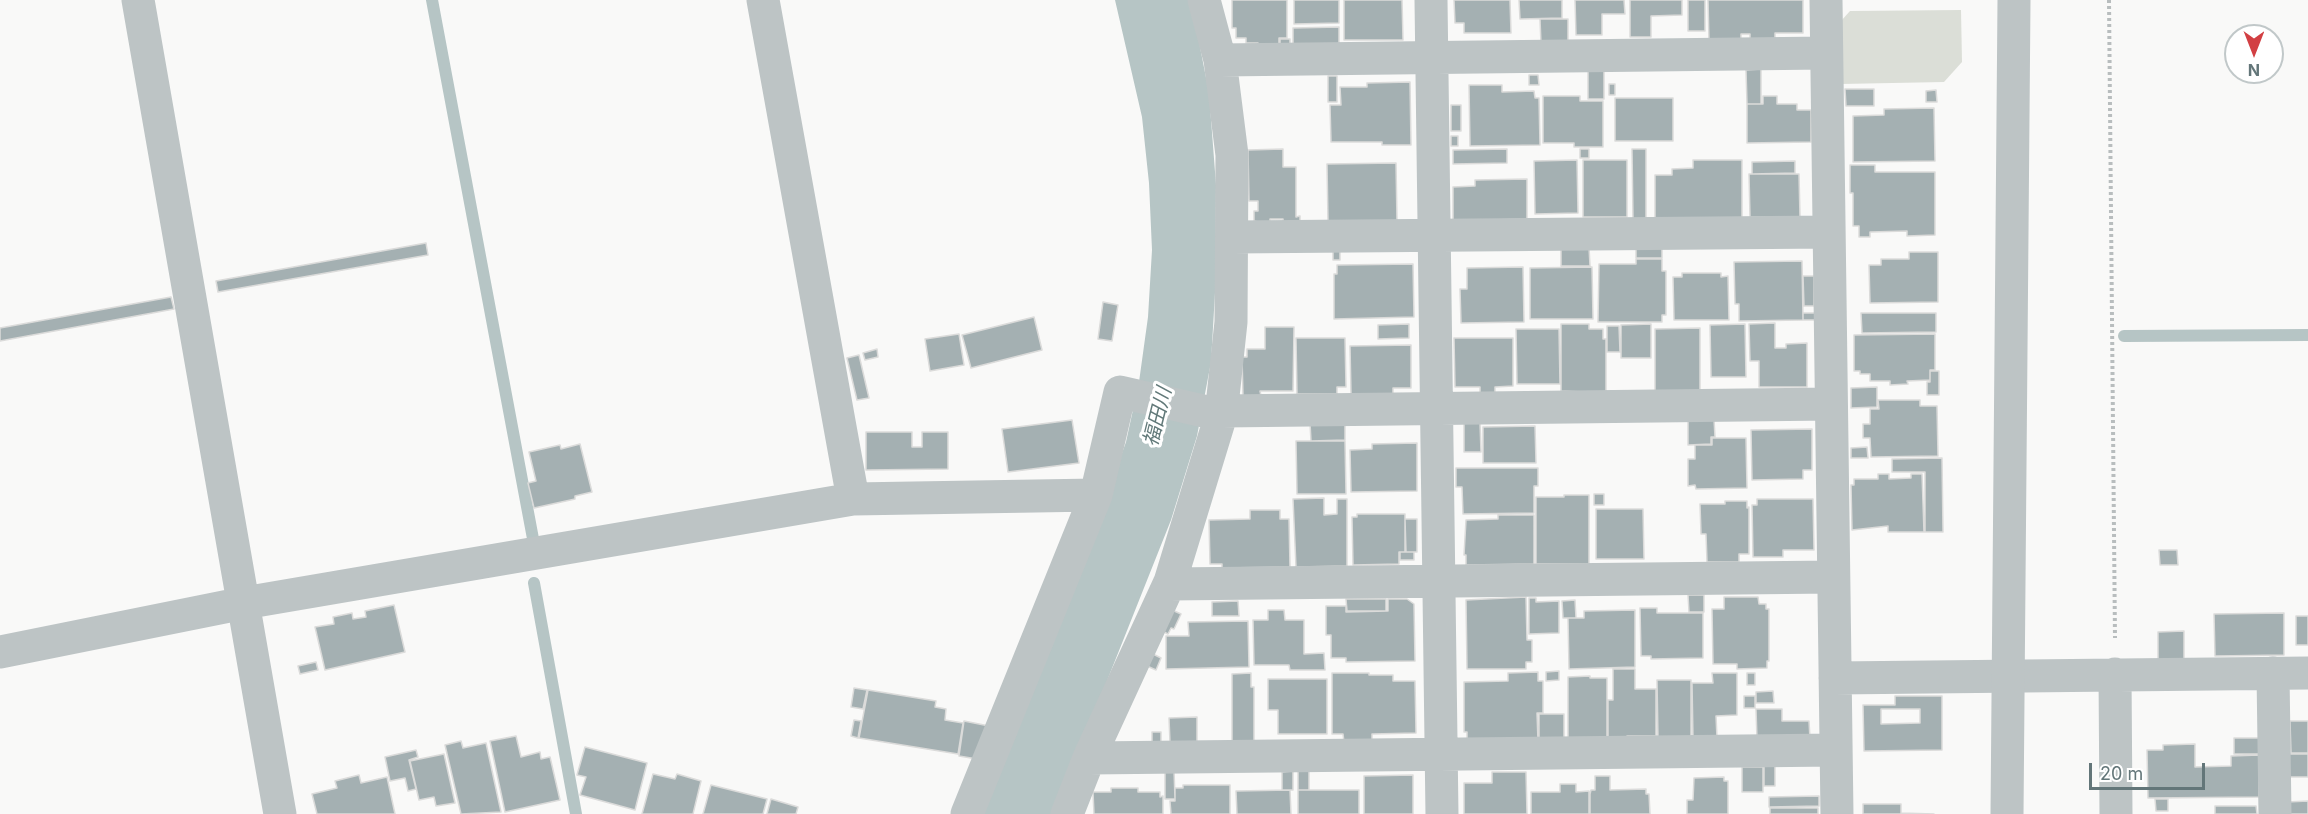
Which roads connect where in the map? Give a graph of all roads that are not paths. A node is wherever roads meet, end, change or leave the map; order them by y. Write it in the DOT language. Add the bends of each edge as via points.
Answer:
graph roads {
  1 [pos="138,0"];
  2 [pos="763,0"];
  3 [pos="1204,0"];
  4 [pos="1431,0"];
  5 [pos="1826,0"];
  6 [pos="2014,0"];
  7 [pos="1826,53"];
  8 [pos="1432,58"];
  9 [pos="1220,60"];
  10 [pos="1829,232"];
  11 [pos="1434,236"];
  12 [pos="1233,237"];
  13 [pos="1831,404"];
  14 [pos="1436,409"];
  15 [pos="1217,413"];
  16 [pos="1096,495"];
  17 [pos="854,499"];
  18 [pos="1833,577"];
  19 [pos="1438,581"];
  20 [pos="1169,584"];
  21 [pos="244,603"];
  22 [pos="0,652"];
  23 [pos="2273,673"];
  24 [pos="2308,673"];
  25 [pos="2115,674"];
  26 [pos="2008,675"];
  27 [pos="1835,678"];
  28 [pos="1836,750"];
  29 [pos="1441,754"];
  30 [pos="1089,758"];
  31 [pos="280,814"];
  32 [pos="968,814"];
  33 [pos="1067,814"];
  34 [pos="1442,814"];
  35 [pos="1837,814"];
  36 [pos="2007,814"];
  37 [pos="2116,814"];
  38 [pos="2275,814"];
  1 -- 21 [label="street"];
  2 -- 17 [label="street"];
  3 -- 9 [label="street"];
  4 -- 8 [label="street"];
  5 -- 7 [label="street"];
  6 -- 26 [label="street"];
  7 -- 8 [label="street"];
  7 -- 10 [label="street"];
  8 -- 9 [label="street"];
  8 -- 11 [label="street"];
  9 -- 12 [label="street" via="1232,155"];
  10 -- 11 [label="street"];
  10 -- 13 [label="street"];
  11 -- 12 [label="street"];
  11 -- 14 [label="street"];
  12 -- 15 [label="street" via="1231,322"];
  13 -- 14 [label="street"];
  13 -- 18 [label="street"];
  14 -- 15 [label="street"];
  14 -- 19 [label="street"];
  15 -- 16 [label="street" via="1120,392"];
  15 -- 20 [label="street"];
  16 -- 17 [label="street"];
  16 -- 32 [label="street"];
  17 -- 21 [label="street"];
  18 -- 19 [label="street"];
  18 -- 27 [label="street"];
  19 -- 20 [label="street"];
  19 -- 29 [label="street"];
  20 -- 30 [label="street"];
  21 -- 22 [label="street"];
  21 -- 31 [label="street"];
  23 -- 24 [label="street"];
  23 -- 25 [label="street"];
  23 -- 38 [label="street"];
  25 -- 26 [label="street"];
  25 -- 37 [label="street"];
  26 -- 27 [label="street"];
  26 -- 36 [label="street"];
  27 -- 28 [label="street"];
  28 -- 29 [label="street"];
  28 -- 35 [label="street"];
  29 -- 30 [label="street"];
  29 -- 34 [label="street"];
  30 -- 33 [label="street"];
}
